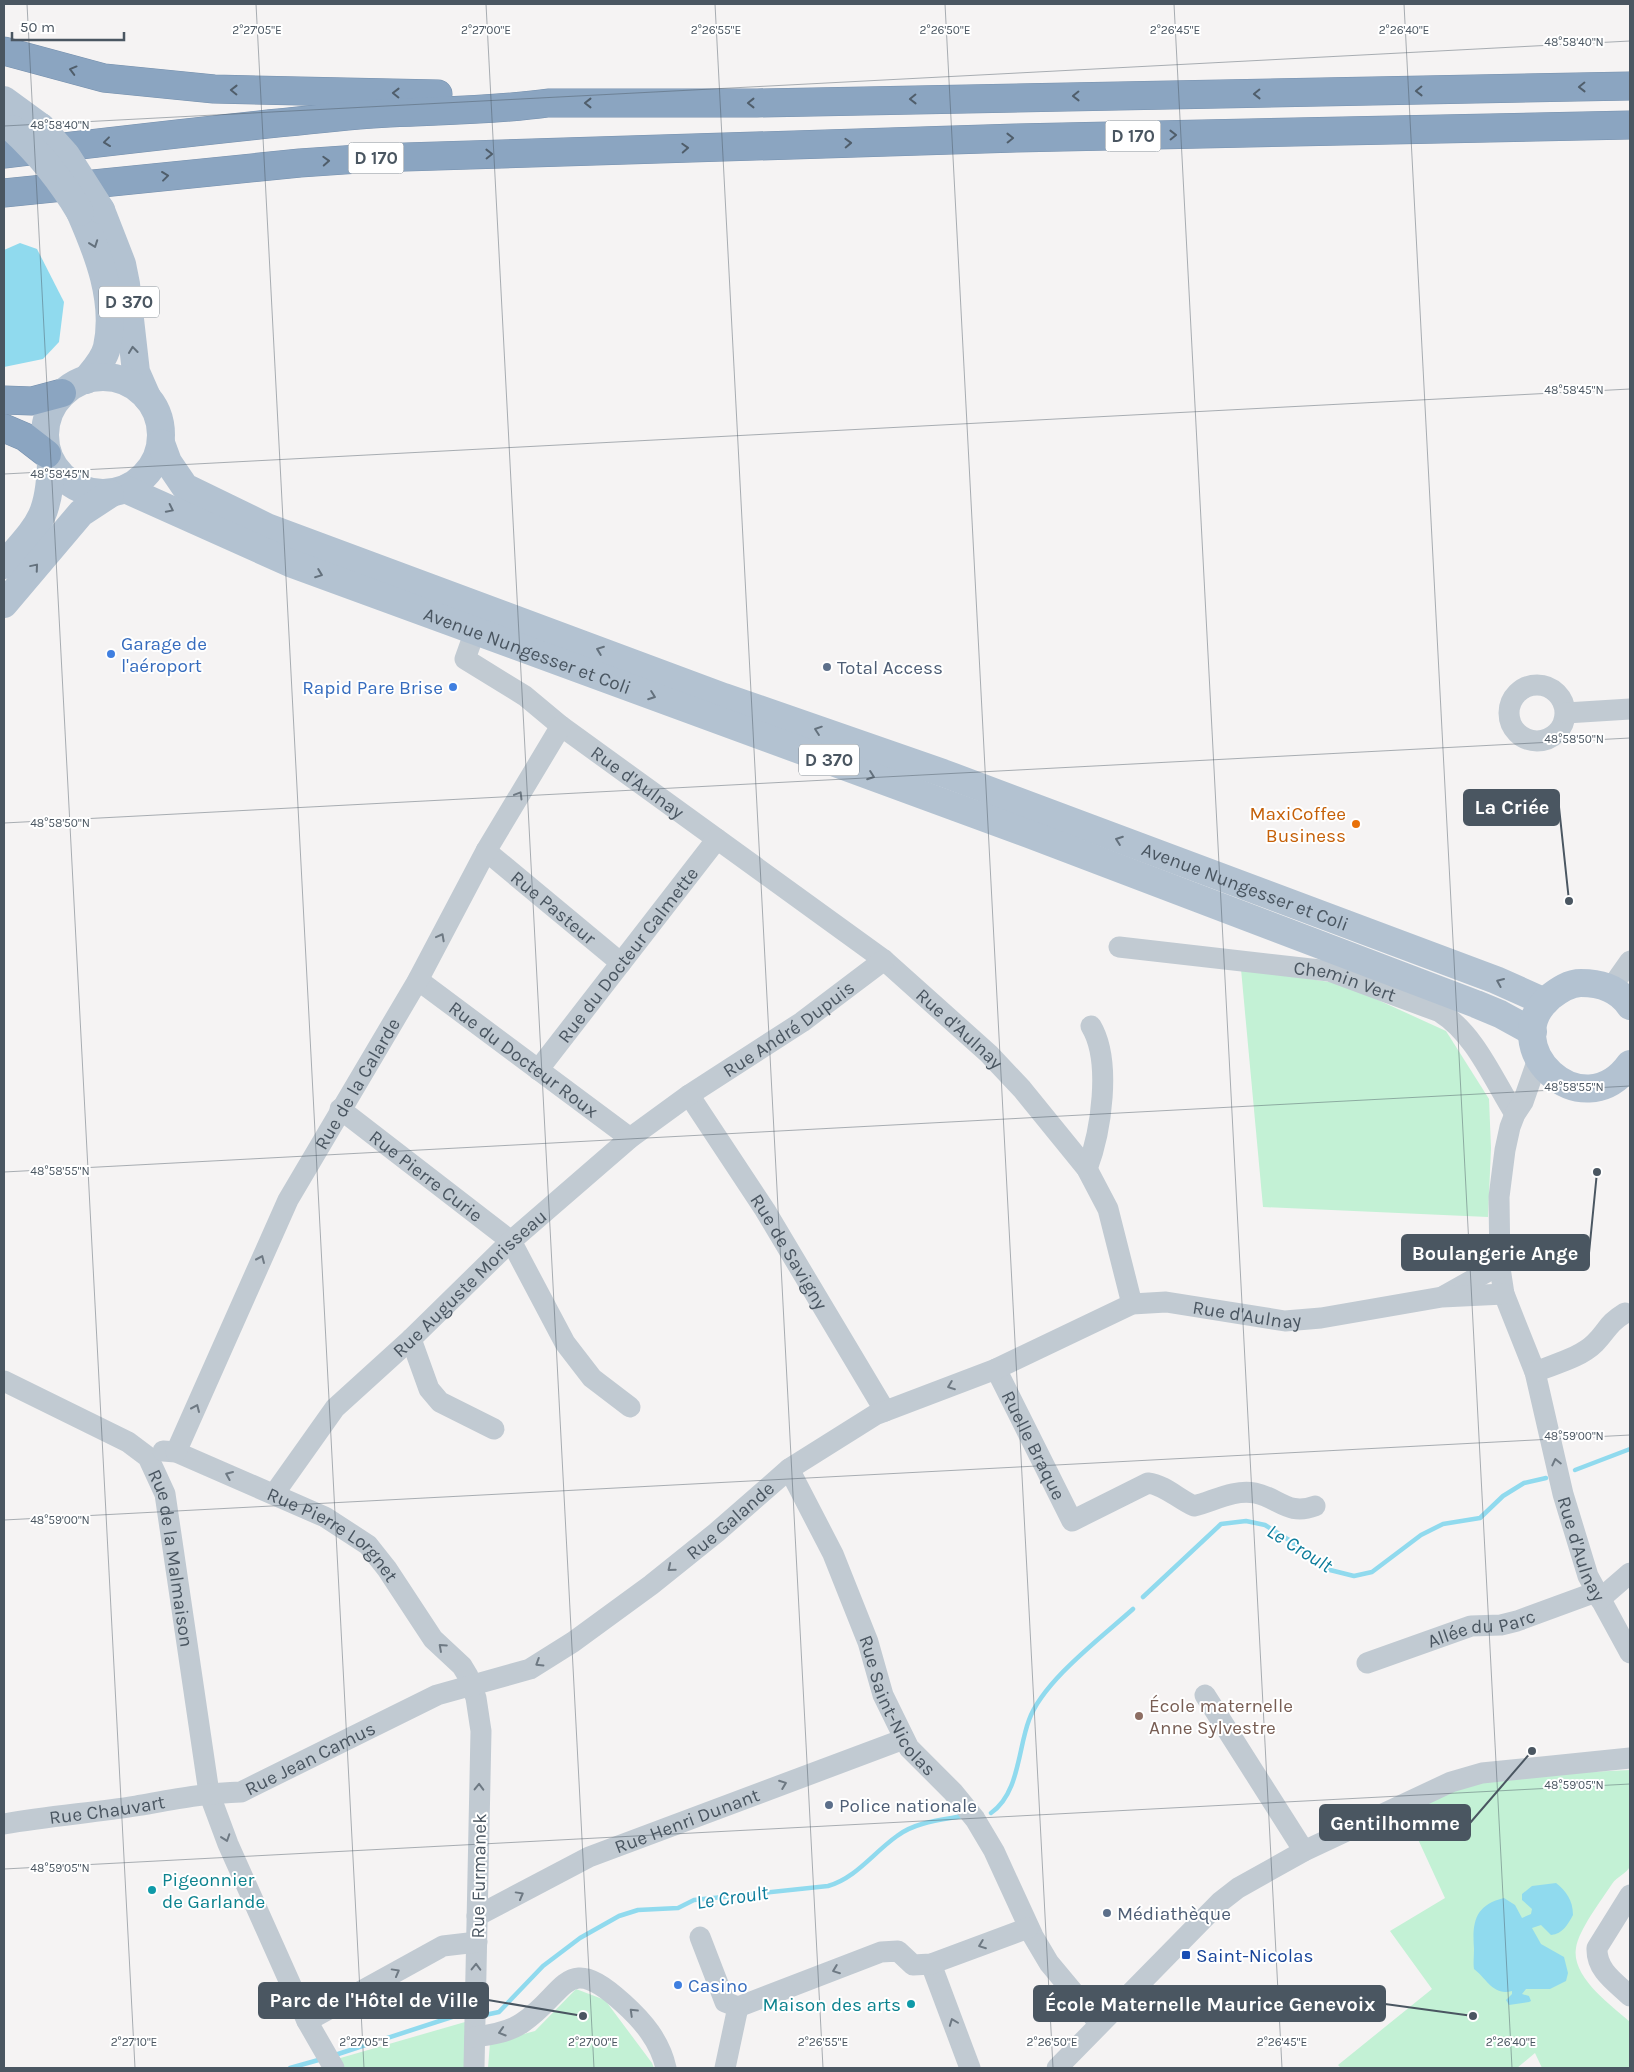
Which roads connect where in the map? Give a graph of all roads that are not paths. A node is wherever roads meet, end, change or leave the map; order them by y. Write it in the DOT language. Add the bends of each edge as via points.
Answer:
graph roads {
  1 [pos="4,52"];
  2 [pos="1630,86"];
  3 [pos="4,100"];
  4 [pos="548,103"];
  5 [pos="1630,124"];
  6 [pos="7,136"];
  7 [pos="116,182"];
  8 [pos="4,192"];
  9 [pos="90,211"];
  10 [pos="4,212"];
  11 [pos="86,380"];
  12 [pos="62,393"];
  13 [pos="147,397"];
  14 [pos="4,400"];
  15 [pos="4,428"];
  16 [pos="161,443"];
  17 [pos="49,459"];
  18 [pos="118,492"];
  19 [pos="4,566"];
  20 [pos="4,604"];
  21 [pos="475,631"];
  22 [pos="1630,709"];
  23 [pos="1566,713"];
  24 [pos="561,726"];
  25 [pos="943,773"];
  26 [pos="934,799"];
  27 [pos="716,839"];
  28 [pos="486,850"];
  29 [pos="1119,947"];
  30 [pos="884,960"];
  31 [pos="1630,961"];
  32 [pos="621,963"];
  33 [pos="418,980"];
  34 [pos="1624,997"];
  35 [pos="1545,1002"];
  36 [pos="1091,1026"];
  37 [pos="1533,1032"];
  38 [pos="1538,1059"];
  39 [pos="538,1070"];
  40 [pos="1628,1072"];
  41 [pos="1563,1084"];
  42 [pos="689,1095"];
  43 [pos="1519,1108"];
  44 [pos="340,1109"];
  45 [pos="630,1138"];
  46 [pos="1087,1169"];
  47 [pos="512,1241"];
  48 [pos="1500,1268"];
  49 [pos="1504,1294"];
  50 [pos="1442,1297"];
  51 [pos="1132,1304"];
  52 [pos="1625,1314"];
  53 [pos="410,1340"];
  54 [pos="996,1369"];
  55 [pos="1535,1372"];
  56 [pos="4,1381"];
  57 [pos="630,1407"];
  58 [pos="885,1411"];
  59 [pos="494,1430"];
  60 [pos="176,1452"];
  61 [pos="148,1457"];
  62 [pos="789,1469"];
  63 [pos="274,1494"];
  64 [pos="1314,1506"];
  65 [pos="1630,1573"];
  66 [pos="1598,1595"];
  67 [pos="1630,1653"];
  68 [pos="1367,1663"];
  69 [pos="472,1685"];
  70 [pos="1206,1695"];
  71 [pos="408,1709"];
  72 [pos="904,1739"];
  73 [pos="1630,1758"];
  74 [pos="209,1793"];
  75 [pos="4,1824"];
  76 [pos="1304,1851"];
  77 [pos="1630,1895"];
  78 [pos="477,1916"];
  79 [pos="1028,1928"];
  80 [pos="700,1937"];
  81 [pos="477,1942"];
  82 [pos="932,1964"];
  83 [pos="1630,1996"];
  84 [pos="738,2007"];
  85 [pos="307,2021"];
  86 [pos="1100,2024"];
  87 [pos="475,2037"];
  88 [pos="330,2061"];
  89 [pos="670,2067"];
  90 [pos="474,2068"];
  91 [pos="725,2068"];
  92 [pos="970,2068"];
  93 [pos="1057,2068"];
  4 -- 1 [label="highway, one-way" via="529,93 214,89 104,78"];
  2 -- 4 [label="highway, D 170, one-way" via="757,103"];
  3 -- 9 [label="main road, D 370, bridge" via="41,127 66,155"];
  4 -- 6 [label="highway, D 170, one-way" via="295,121"];
  7 -- 5 [label="highway, D 170, one-way" via="300,162 445,155"];
  6 -- 9 [label="main road, D 370, bridge" via="46,162 67,190"];
  7 -- 8 [label="highway, D 170"];
  7 -- 10 [label="highway" via="97,193"];
  9 -- 11 [label="main road, D 370, one-way" via="108,298 109,328 104,356"];
  13 -- 9 [label="main road, D 370, one-way" via="135,366 122,264"];
  11 -- 12 [label="main road"];
  11 -- 13 [label="main road" via="102,377 119,379"];
  12 -- 14 [label="highway" via="32,402"];
  12 -- 17 [label="main road" via="51,408 45,426"];
  13 -- 16 [label="main road" via="160,422"];
  15 -- 17 [label="highway" via="25,437"];
  16 -- 18 [label="main road" via="147,474"];
  25 -- 16 [label="main road, Avenue Nungesser et Coli / D 370, one-way" via="724,697 267,527 185,487 168,462"];
  17 -- 18 [label="main road" via="62,478 76,488 92,493"];
  17 -- 19 [label="main road" via="51,486 42,519"];
  20 -- 18 [label="main road, one-way" via="81,513"];
  18 -- 21 [label="main road, Avenue Nungesser et Coli / D 370, one-way" via="276,557"];
  21 -- 24 [label="street, Rue d'Aulnay" via="465,659 525,696"];
  21 -- 26 [label="main road, Avenue Nungesser et Coli / D 370, one-way"];
  22 -- 23 [label="street"];
  24 -- 27 [label="street, Rue d'Aulnay"];
  28 -- 24 [label="street, Rue de la Calarde, one-way"];
  25 -- 26 [label="main road"];
  35 -- 25 [label="main road, Avenue Nungesser et Coli / D 370, one-way" via="1496,980"];
  26 -- 37 [label="main road, Avenue Nungesser et Coli / D 370" via="1476,1004"];
  27 -- 30 [label="street, Rue d'Aulnay"];
  27 -- 32 [label="street, Rue du Docteur Calmette"];
  28 -- 32 [label="street, Rue Pasteur"];
  33 -- 28 [label="street, Rue de la Calarde, one-way"];
  29 -- 43 [label="street, Chemin Vert" via="1329,971 1440,1012 1466,1035"];
  30 -- 42 [label="street, Rue André Dupuis" via="802,1022"];
  30 -- 46 [label="street, Rue d'Aulnay" via="989,1054"];
  31 -- 34 [label="street"];
  32 -- 39 [label="street, Rue du Docteur Calmette"];
  33 -- 39 [label="street, Rue du Docteur Roux"];
  33 -- 44 [label="street, Rue de la Calarde"];
  34 -- 35 [label="main road" via="1594,983 1576,983 1559,990"];
  35 -- 37 [label="main road"];
  36 -- 46 [label="street" via="1100,1051 1102,1110 1096,1145"];
  37 -- 38 [label="main road"];
  38 -- 41 [label="main road"];
  38 -- 43 [label="street, Rue d'Aulnay"];
  39 -- 45 [label="street, Rue du Docteur Roux"];
  40 -- 41 [label="main road" via="1598,1088"];
  41 -- 43 [label="street"];
  42 -- 45 [label="street, Rue Auguste Morisseau"];
  42 -- 58 [label="street, Rue de Savigny" via="765,1210"];
  43 -- 48 [label="street, Rue d'Aulnay" via="1505,1150 1499,1197"];
  44 -- 47 [label="street, Rue Pierre Curie"];
  60 -- 44 [label="street, Rue de la Calarde, one-way" via="288,1200"];
  45 -- 47 [label="street, Rue Auguste Morisseau"];
  46 -- 51 [label="street, Rue d'Aulnay" via="1108,1209"];
  47 -- 53 [label="street, Rue Auguste Morisseau"];
  47 -- 57 [label="street" via="565,1343 592,1378"];
  48 -- 49 [label="street, Rue d'Aulnay"];
  48 -- 50 [label="street, Rue d'Aulnay" via="1490,1270"];
  49 -- 50 [label="street, Rue d'Aulnay"];
  49 -- 55 [label="street, Rue d'Aulnay"];
  50 -- 51 [label="street, Rue d'Aulnay" via="1285,1321 1166,1302"];
  51 -- 54 [label="street, Rue Galande"];
  52 -- 55 [label="street" via="1611,1322 1594,1344 1582,1352"];
  53 -- 59 [label="street" via="429,1389 440,1402"];
  53 -- 63 [label="street, Rue Auguste Morisseau" via="335,1408"];
  54 -- 58 [label="street, Rue Galande, one-way"];
  54 -- 64 [label="street, Ruelle Braque" via="1072,1521 1148,1483 1157,1484 1194,1506 1236,1492 1255,1493 1302,1511"];
  66 -- 55 [label="street, Rue d'Aulnay, one-way" via="1563,1494"];
  56 -- 61 [label="street, Rue de la Malmaison" via="128,1442"];
  58 -- 62 [label="street, Rue Galande"];
  60 -- 61 [label="street" via="163,1450"];
  63 -- 60 [label="street, Rue Pierre Lorgnet, one-way"];
  61 -- 74 [label="street, Rue de la Malmaison" via="165,1494"];
  62 -- 69 [label="street, Rue Galande, one-way" via="717,1532 573,1642 530,1668"];
  62 -- 72 [label="street, Rue Saint-Nicolas" via="834,1554 868,1642 883,1696"];
  69 -- 63 [label="street, Rue Pierre Lorgnet, one-way" via="462,1666 433,1639 368,1545 324,1517"];
  65 -- 66 [label="street"];
  66 -- 67 [label="street, Rue d'Aulnay"];
  66 -- 68 [label="street, Allée du Parc" via="1501,1625 1471,1626"];
  69 -- 71 [label="street, Rue Galande" via="437,1695"];
  78 -- 69 [label="street, Rue Furmanek, one-way" via="481,1731"];
  70 -- 76 [label="street"];
  71 -- 74 [label="street, Rue Jean Camus" via="241,1792"];
  78 -- 72 [label="street, Rue Henri Dunant, one-way" via="589,1857"];
  72 -- 79 [label="street, Rue Saint-Nicolas" via="975,1819 994,1851"];
  73 -- 76 [label="street" via="1482,1773 1406,1802"];
  74 -- 75 [label="street, Rue Chauvart"];
  74 -- 85 [label="street, Rue de la Malmaison, one-way" via="228,1844"];
  76 -- 86 [label="street" via="1238,1888 1220,1902"];
  77 -- 83 [label="street" via="1601,1940 1596,1956 1599,1965"];
  78 -- 81 [label="street, Rue Furmanek"];
  79 -- 82 [label="street, one-way"];
  79 -- 86 [label="street, Rue Saint-Nicolas" via="1049,1963"];
  80 -- 84 [label="street" via="725,2002"];
  85 -- 81 [label="street, one-way" via="443,1946"];
  87 -- 81 [label="street, Rue Furmanek, one-way"];
  82 -- 84 [label="street, one-way" via="913,1965 898,1951 881,1952"];
  92 -- 82 [label="street, one-way"];
  84 -- 91 [label="street"];
  85 -- 88 [label="street, Rue de la Malmaison"];
  86 -- 93 [label="street"];
  89 -- 87 [label="street, one-way" via="661,2037 611,1991 579,1977 565,1982 515,2028"];
  87 -- 90 [label="street, Rue Furmanek"];
}
